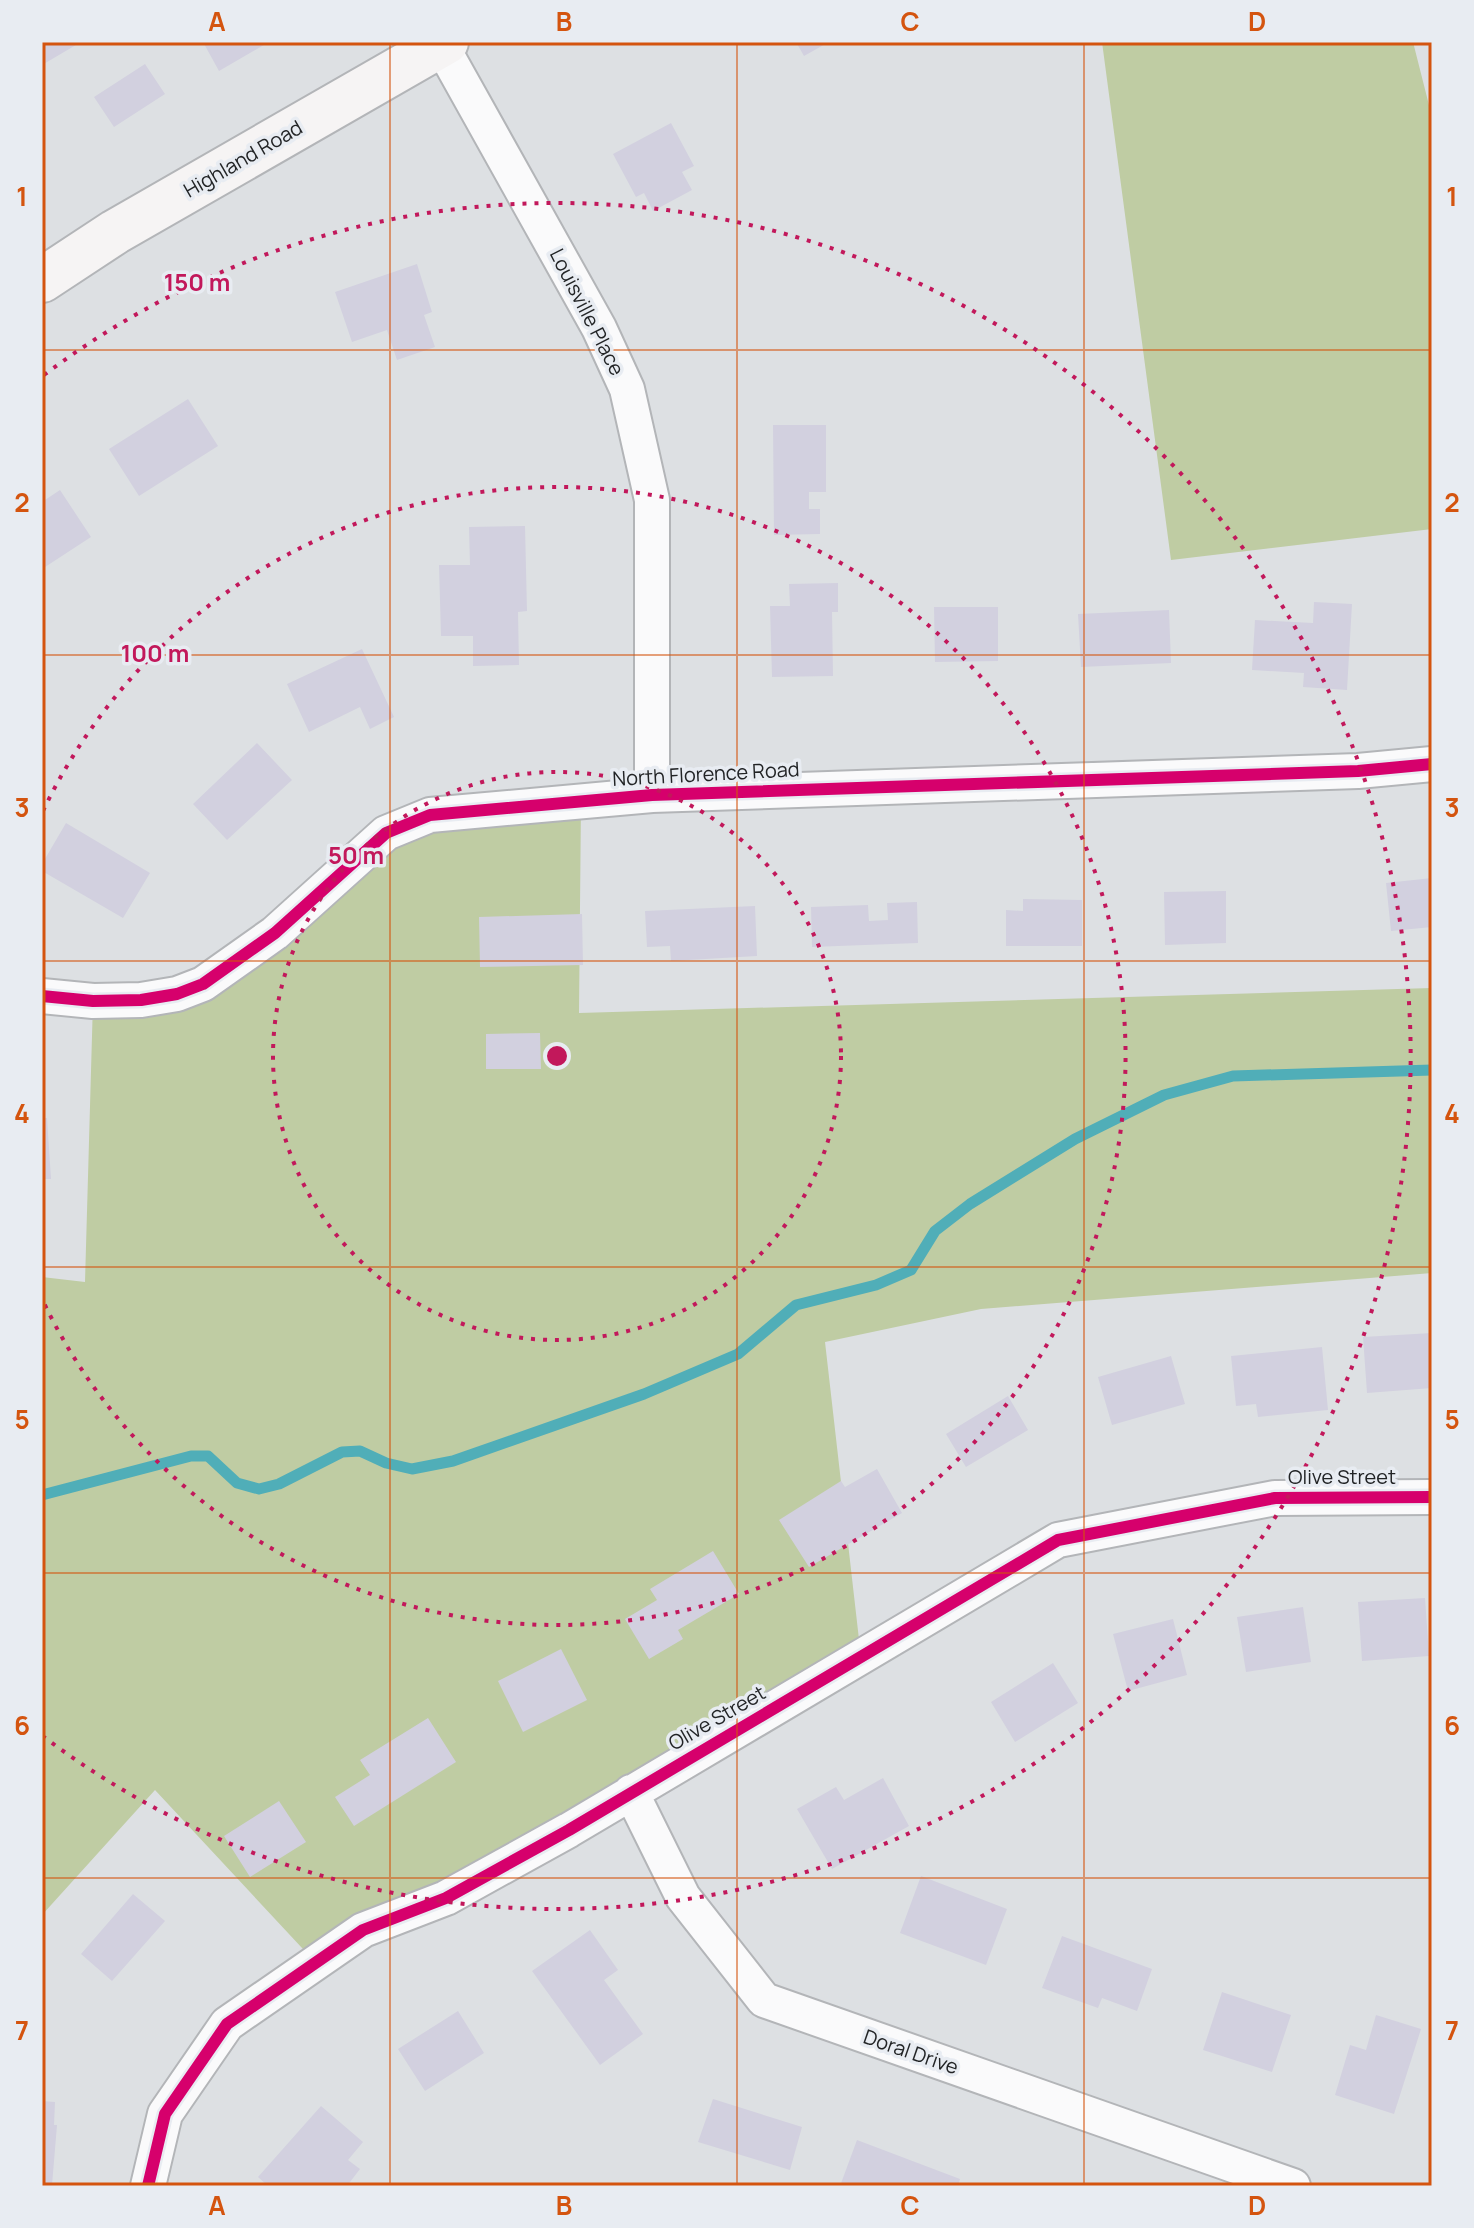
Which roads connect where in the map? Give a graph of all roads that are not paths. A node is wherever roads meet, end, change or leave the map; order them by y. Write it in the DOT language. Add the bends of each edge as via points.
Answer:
graph roads {
  1 [pos="444,44"];
  2 [pos="42,280"];
  3 [pos="1432,764"];
  4 [pos="652,795"];
  5 [pos="42,996"];
  6 [pos="1432,1497"];
  7 [pos="631,1792"];
  8 [pos="148,2186"];
  9 [pos="1293,2186"];
  1 -- 2 [label="street, Highland Road" via="115,232"];
  1 -- 4 [label="street, Louisville Place" via="627,389 652,500"];
  3 -- 4 [label="street, North Florence Road" via="1358,771"];
  4 -- 5 [label="street, North Florence Road" via="430,815 386,833 275,933 203,984 141,1000"];
  6 -- 7 [label="street, Olive Street" via="1275,1498 1058,1540"];
  7 -- 8 [label="street, Olive Street" via="446,1898 363,1930 227,2024 165,2114"];
  7 -- 9 [label="street, Doral Drive" via="683,1897 764,2000"];
}
